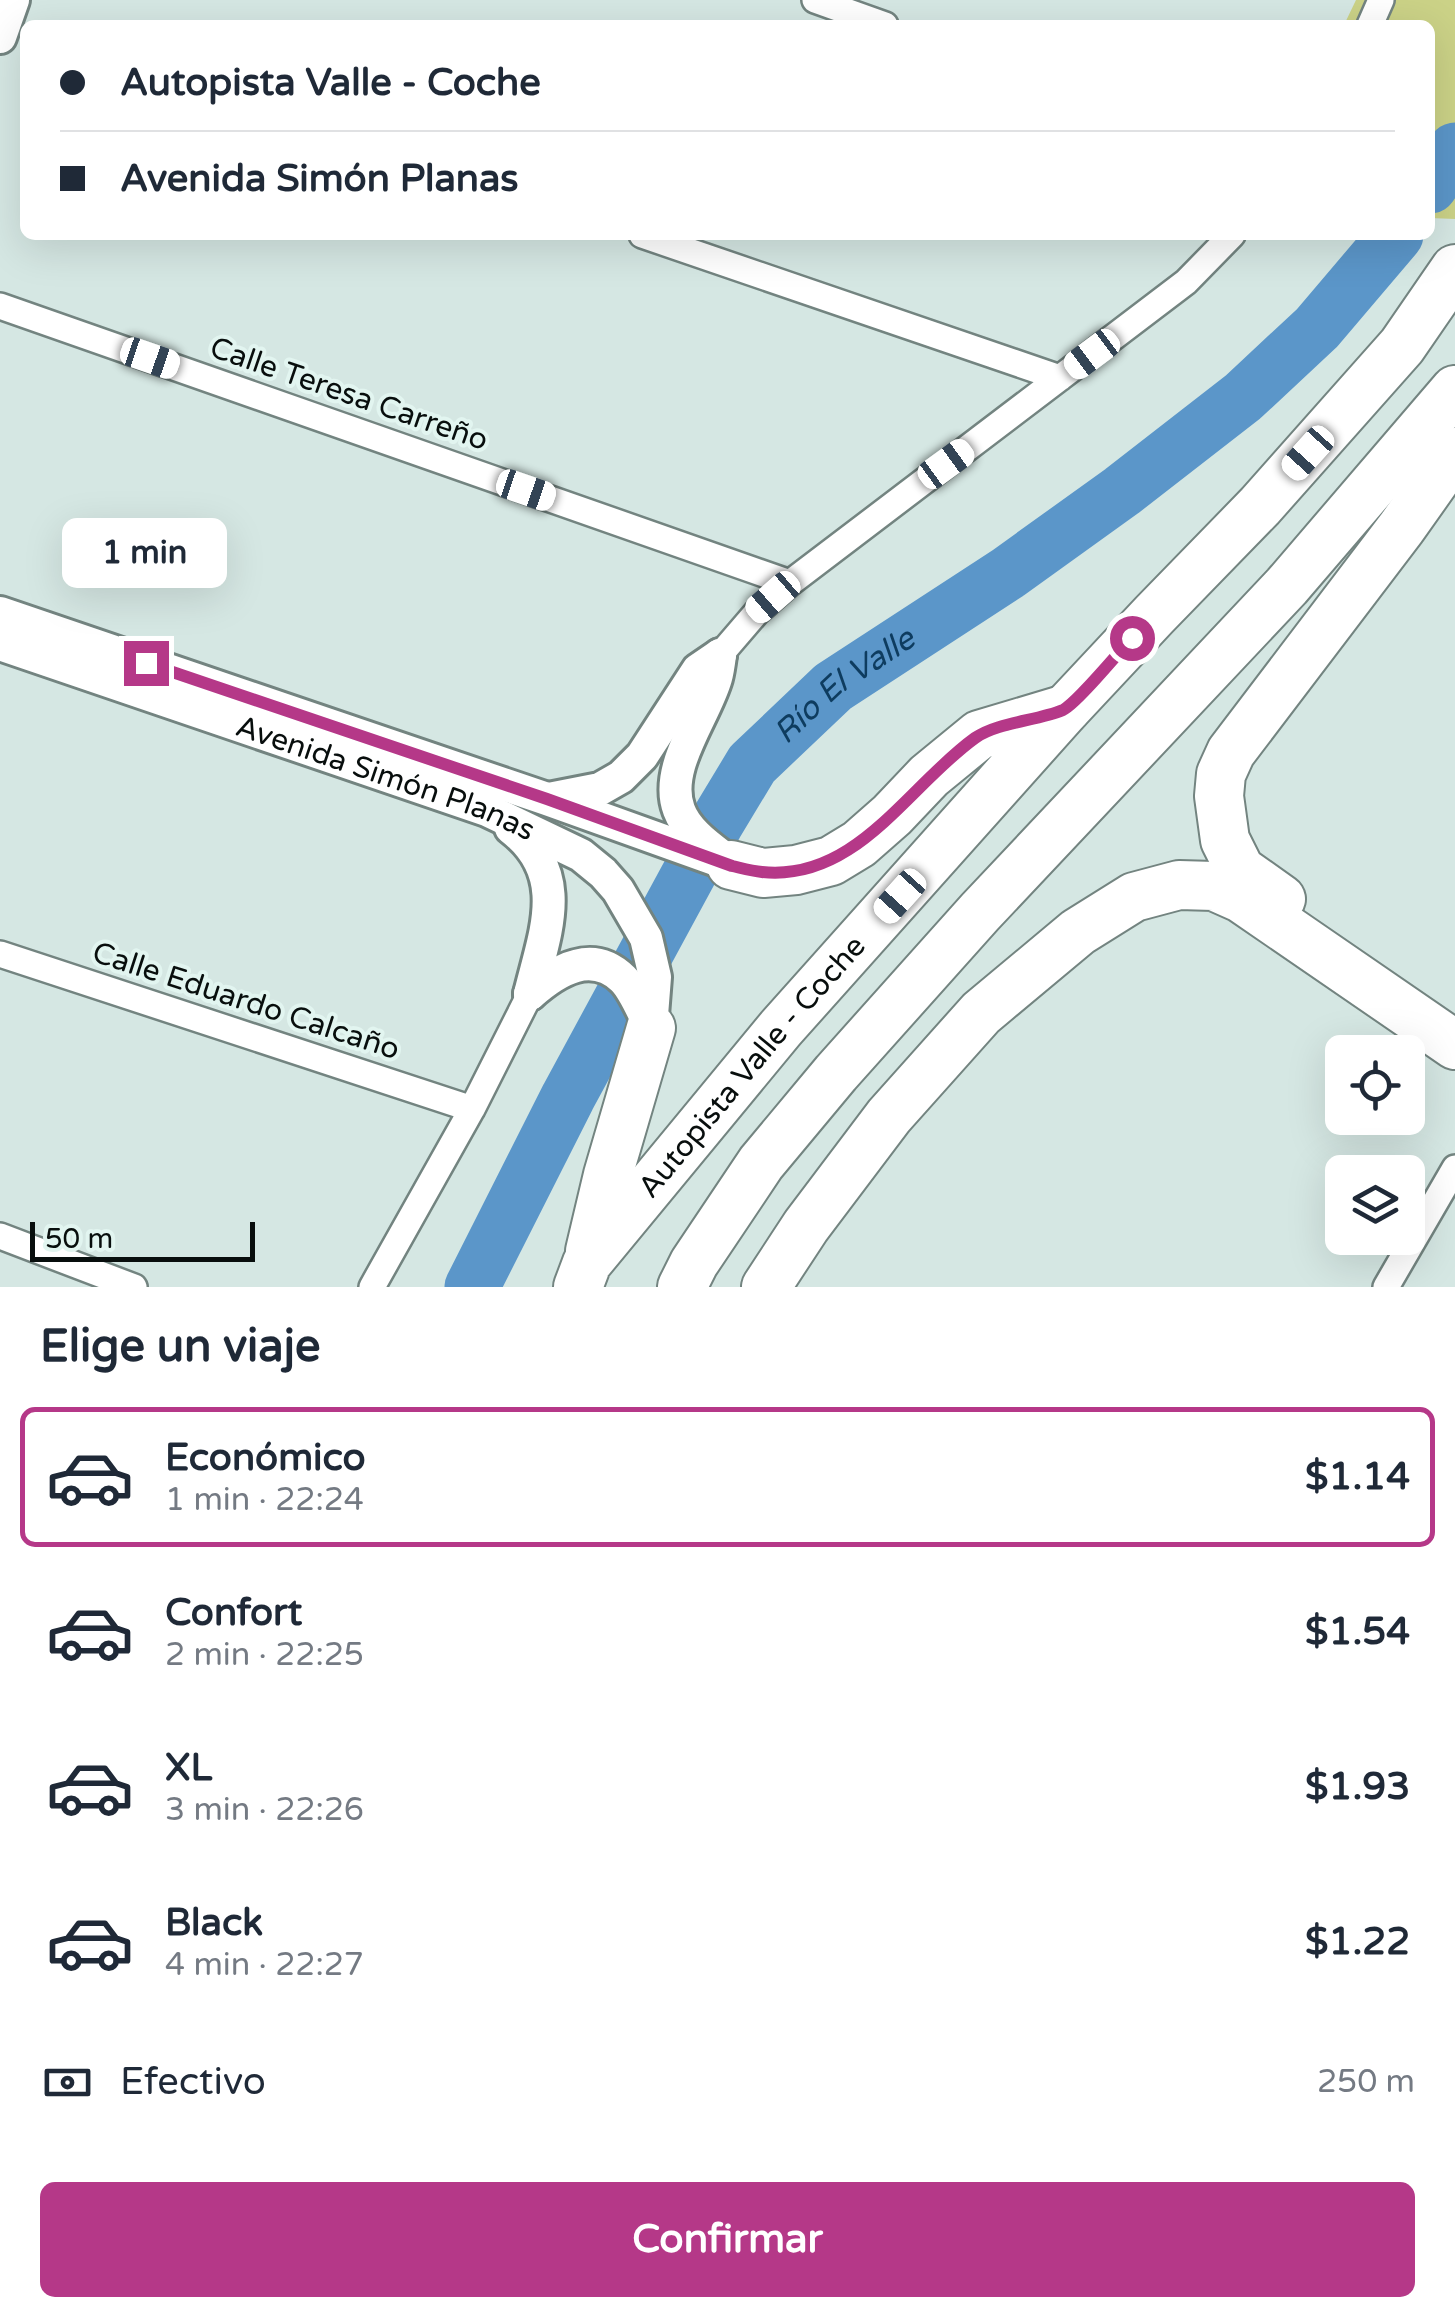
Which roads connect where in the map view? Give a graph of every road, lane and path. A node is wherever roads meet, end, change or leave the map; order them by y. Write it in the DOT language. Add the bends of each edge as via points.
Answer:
graph roads {
  1 [pos="815,0"];
  2 [pos="871,20"];
  3 [pos="657,240"];
  4 [pos="1227,240"];
  5 [pos="1455,270"];
  6 [pos="1455,300"];
  7 [pos="0,306"];
  8 [pos="1402,346"];
  9 [pos="1060,378"];
  10 [pos="1455,390"];
  11 [pos="1455,452"];
  12 [pos="790,583"];
  13 [pos="0,613"];
  14 [pos="0,644"];
  15 [pos="720,655"];
  16 [pos="1066,708"];
  17 [pos="547,799"];
  18 [pos="488,810"];
  19 [pos="732,866"];
  20 [pos="0,954"];
  21 [pos="530,994"];
  22 [pos="1455,1022"];
  23 [pos="651,1028"];
  24 [pos="1455,1045"];
  25 [pos="472,1109"];
  26 [pos="1455,1168"];
  27 [pos="0,1236"];
  28 [pos="582,1275"];
  29 [pos="134,1287"];
  30 [pos="372,1287"];
  31 [pos="682,1287"];
  32 [pos="766,1287"];
  33 [pos="1386,1287"];
  1 -- 2 [label="street"];
  3 -- 9 [label="street"];
  4 -- 9 [label="street" via="1186,282"];
  5 -- 8 [label="highway, Autopista Valle - Coche"];
  6 -- 8 [label="highway"];
  7 -- 12 [label="street, Calle Teresa Carreño"];
  8 -- 16 [label="highway, Autopista Valle - Coche"];
  9 -- 12 [label="street"];
  10 -- 31 [label="highway" via="1286,586 836,1074 761,1163"];
  11 -- 22 [label="highway" via="1232,752 1219,796 1224,840 1240,870"];
  12 -- 15 [label="street"];
  13 -- 17 [label="street, Avenida Simón Planas"];
  14 -- 18 [label="street, Avenida Simón Planas"];
  15 -- 17 [label="street" via="698,670 621,777"];
  15 -- 19 [label="street" via="674,794 690,828"];
  16 -- 19 [label="highway" via="980,735 859,844 831,861 763,872"];
  16 -- 28 [label="highway, Autopista Valle - Coche" via="781,1028"];
  17 -- 19 [label="street, Avenida Simón Planas"];
  18 -- 21 [label="street" via="524,838 542,864 550,896"];
  18 -- 23 [label="street, Avenida Simón Planas" via="581,855 618,890 646,938 655,977"];
  20 -- 25 [label="street, Calle Eduardo Calcaño"];
  21 -- 23 [label="street" via="548,978 600,963 624,980"];
  21 -- 25 [label="street"];
  23 -- 28 [label="highway"];
  24 -- 32 [label="highway" via="1242,898 1214,886 1179,885 1134,897 1078,932 981,1012 889,1116"];
  25 -- 30 [label="street"];
  26 -- 33 [label="street"];
  27 -- 29 [label="street"];
}
